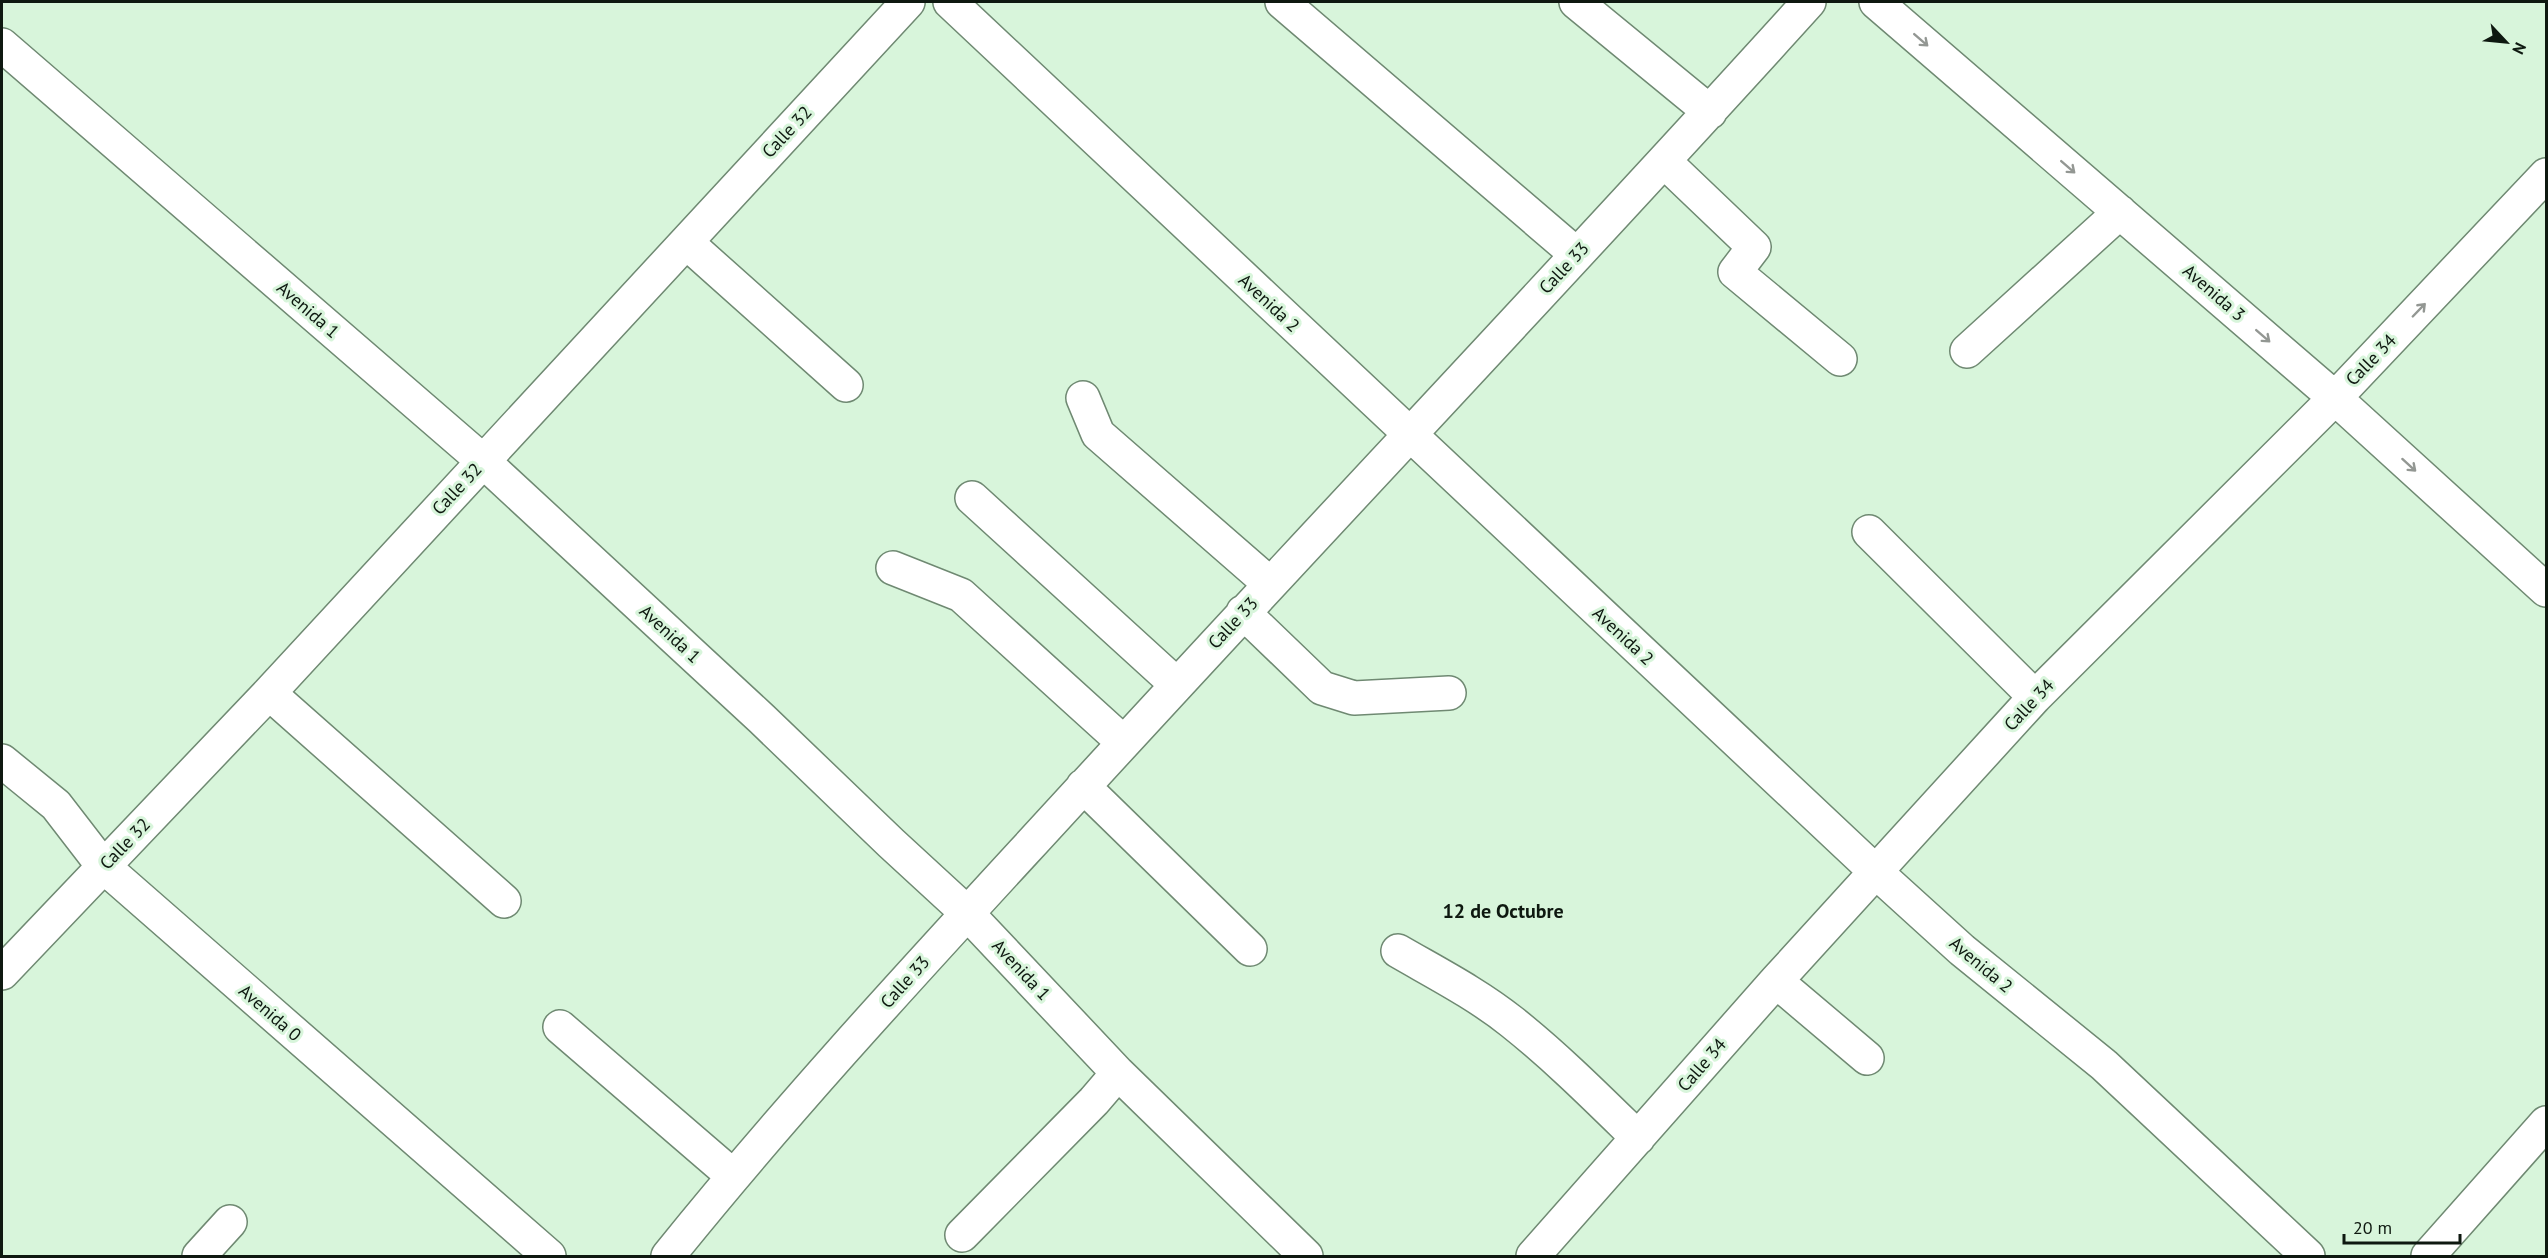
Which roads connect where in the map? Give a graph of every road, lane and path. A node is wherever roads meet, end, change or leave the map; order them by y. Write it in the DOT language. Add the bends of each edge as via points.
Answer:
graph roads {
  1 [pos="908,2"];
  2 [pos="950,2"];
  3 [pos="1282,2"];
  4 [pos="1576,2"];
  5 [pos="1809,2"];
  6 [pos="1876,2"];
  7 [pos="2,45"];
  8 [pos="1710,112"];
  9 [pos="1665,162"];
  10 [pos="2547,176"];
  11 [pos="2120,212"];
  12 [pos="686,242"];
  13 [pos="1576,254"];
  14 [pos="1967,351"];
  15 [pos="1840,359"];
  16 [pos="846,385"];
  17 [pos="1083,398"];
  18 [pos="2335,398"];
  19 [pos="1409,436"];
  20 [pos="483,461"];
  21 [pos="972,498"];
  22 [pos="1869,532"];
  23 [pos="893,568"];
  24 [pos="1270,584"];
  25 [pos="2547,590"];
  26 [pos="1243,612"];
  27 [pos="1176,684"];
  28 [pos="269,693"];
  29 [pos="1449,693"];
  30 [pos="2035,698"];
  31 [pos="1123,742"];
  32 [pos="2,761"];
  33 [pos="1083,786"];
  34 [pos="103,866"];
  35 [pos="1875,872"];
  36 [pos="504,901"];
  37 [pos="966,912"];
  38 [pos="1250,949"];
  39 [pos="1398,951"];
  40 [pos="7,957"];
  41 [pos="1776,981"];
  42 [pos="560,1027"];
  43 [pos="1867,1058"];
  44 [pos="1118,1073"];
  45 [pos="2547,1123"];
  46 [pos="1638,1138"];
  47 [pos="733,1176"];
  48 [pos="230,1222"];
  49 [pos="962,1235"];
  50 [pos="199,1257"];
  51 [pos="549,1257"];
  52 [pos="668,1257"];
  53 [pos="1306,1257"];
  54 [pos="1533,1257"];
  55 [pos="2308,1257"];
  56 [pos="2428,1257"];
  1 -- 12 [label="street, Calle 32"];
  2 -- 19 [label="street, Avenida 2"];
  3 -- 13 [label="street"];
  4 -- 8 [label="street"];
  5 -- 8 [label="street, Calle 33"];
  6 -- 11 [label="street, Avenida 3, one-way"];
  7 -- 20 [label="street, Avenida 1"];
  8 -- 9 [label="street, Calle 33"];
  9 -- 13 [label="street, Calle 33"];
  9 -- 15 [label="street" via="1754,247 1735,272"];
  18 -- 10 [label="street, Calle 34, one-way"];
  11 -- 14 [label="street"];
  11 -- 18 [label="street, Avenida 3, one-way"];
  12 -- 16 [label="street"];
  12 -- 20 [label="street, Calle 32"];
  13 -- 19 [label="street, Calle 33"];
  17 -- 24 [label="street" via="1098,434"];
  18 -- 25 [label="street, Avenida 3, one-way"];
  18 -- 30 [label="street, Calle 34"];
  19 -- 24 [label="street, Calle 33"];
  19 -- 35 [label="street, Avenida 2"];
  20 -- 28 [label="street, Calle 32"];
  20 -- 37 [label="street, Avenida 1"];
  21 -- 27 [label="street"];
  22 -- 30 [label="street"];
  23 -- 31 [label="street" via="960,595"];
  24 -- 26 [label="street, Calle 33"];
  26 -- 27 [label="street, Calle 33"];
  26 -- 29 [label="street" via="1322,688 1354,698"];
  27 -- 31 [label="street, Calle 33"];
  28 -- 34 [label="street, Calle 32"];
  28 -- 36 [label="street"];
  30 -- 35 [label="street, Calle 34"];
  31 -- 33 [label="street, Calle 33"];
  32 -- 34 [label="street, Avenida 0" via="56,806"];
  33 -- 37 [label="street, Calle 33"];
  33 -- 38 [label="street"];
  34 -- 40 [label="street, Calle 32"];
  34 -- 51 [label="street, Avenida 0"];
  35 -- 41 [label="street, Calle 34"];
  35 -- 55 [label="street, Avenida 2" via="1962,950 2104,1065"];
  37 -- 44 [label="street, Avenida 1"];
  37 -- 47 [label="street, Calle 33"];
  39 -- 46 [label="street" via="1511,1021"];
  41 -- 43 [label="street"];
  41 -- 46 [label="street, Calle 34"];
  42 -- 47 [label="street"];
  44 -- 49 [label="street"];
  44 -- 53 [label="street, Avenida 1"];
  45 -- 56 [label="street"];
  46 -- 54 [label="street, Calle 34"];
  47 -- 52 [label="street, Calle 33"];
  48 -- 50 [label="street"];
}
